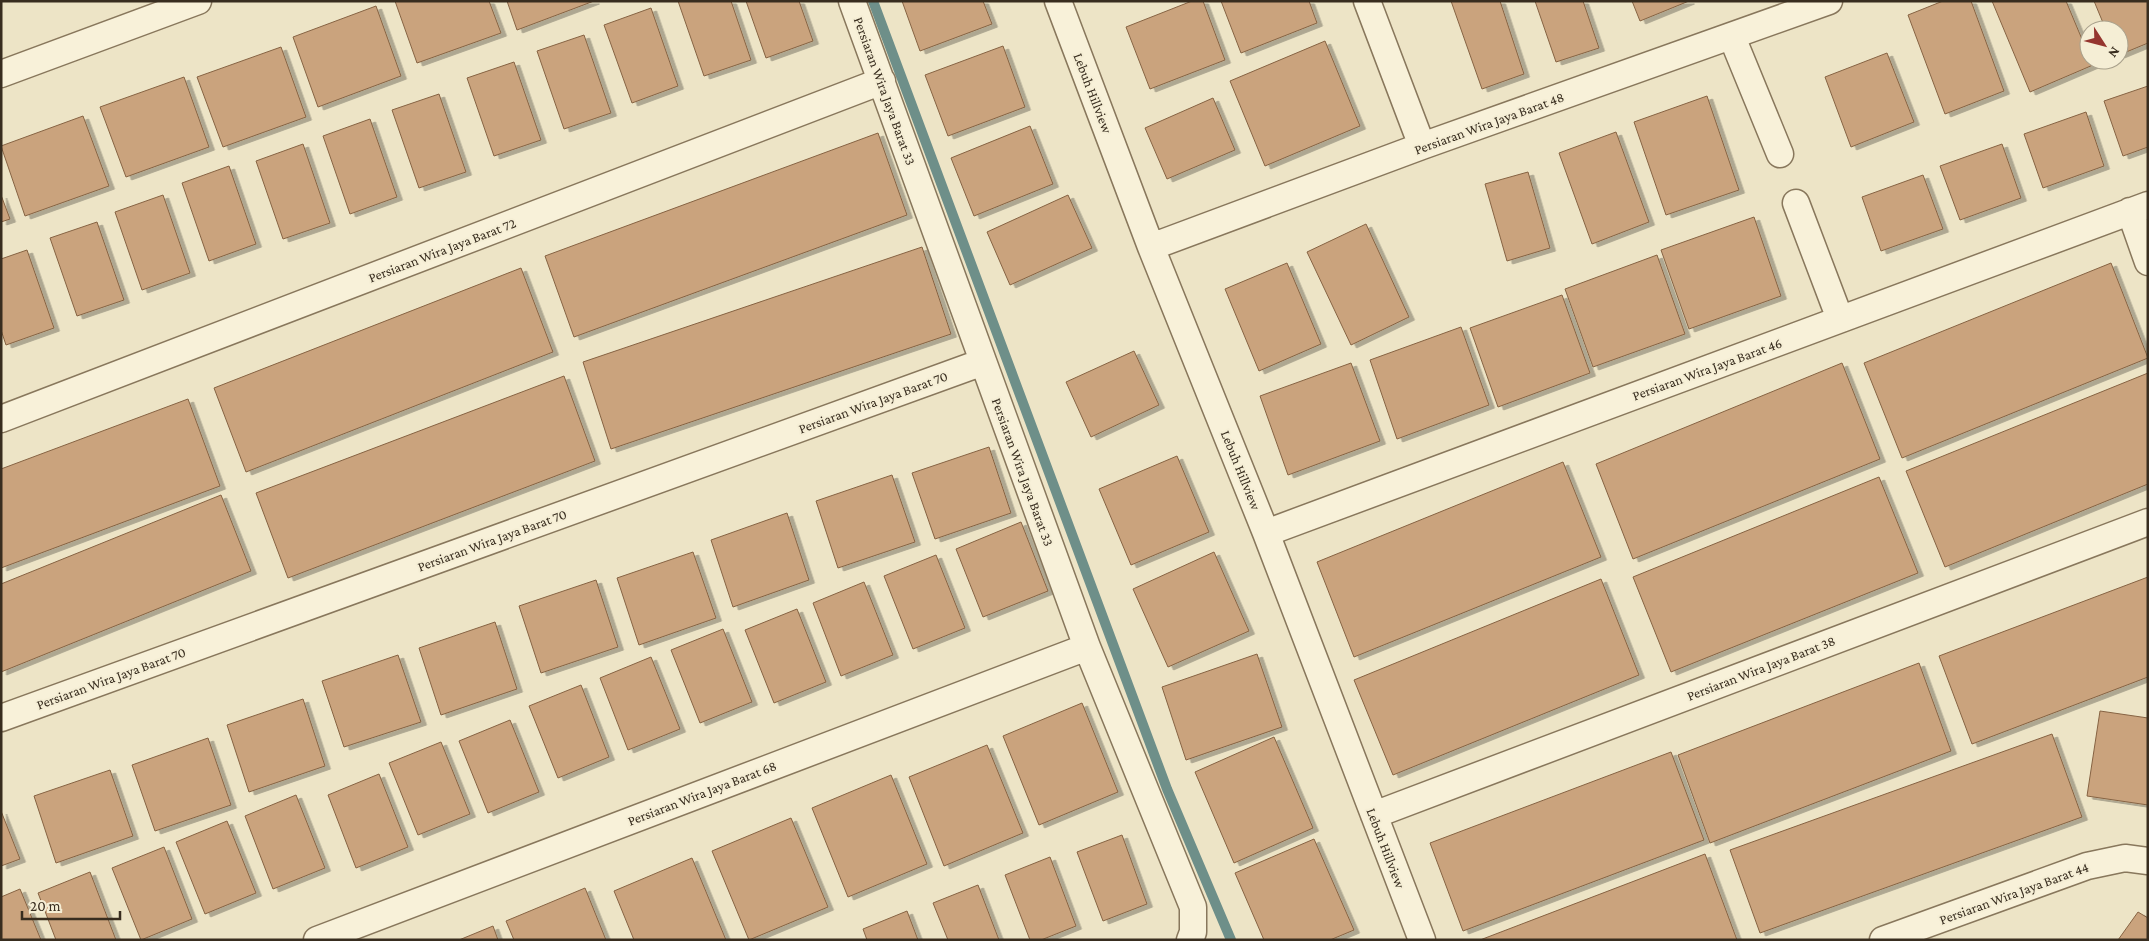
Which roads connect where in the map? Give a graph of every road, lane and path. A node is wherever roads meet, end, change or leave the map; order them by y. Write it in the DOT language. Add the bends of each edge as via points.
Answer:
graph roads {
  1 [pos="198,1"];
  2 [pos="852,1"];
  3 [pos="1058,1"];
  4 [pos="1367,1"];
  5 [pos="1829,1"];
  6 [pos="1732,37"];
  7 [pos="1,74"];
  8 [pos="882,81"];
  9 [pos="1422,146"];
  10 [pos="1780,154"];
  11 [pos="1796,203"];
  12 [pos="2139,208"];
  13 [pos="1151,247"];
  14 [pos="2148,262"];
  15 [pos="1840,319"];
  16 [pos="983,362"];
  17 [pos="1,419"];
  18 [pos="2148,522"];
  19 [pos="1266,533"];
  20 [pos="1087,647"];
  21 [pos="1,718"];
  22 [pos="1374,814"];
  23 [pos="2148,861"];
  24 [pos="317,940"];
  25 [pos="1190,940"];
  26 [pos="1422,940"];
  27 [pos="1883,940"];
  1 -- 7 [label="street"];
  2 -- 8 [label="street, Persiaran Wira Jaya Barat 33"];
  3 -- 13 [label="street, Lebuh Hillview"];
  4 -- 9 [label="street"];
  5 -- 6 [label="street, Persiaran Wira Jaya Barat 48"];
  6 -- 9 [label="street, Persiaran Wira Jaya Barat 48"];
  6 -- 10 [label="street"];
  8 -- 16 [label="street, Persiaran Wira Jaya Barat 33"];
  8 -- 17 [label="street, Persiaran Wira Jaya Barat 72"];
  9 -- 13 [label="street, Persiaran Wira Jaya Barat 48"];
  11 -- 15 [label="street"];
  12 -- 14 [label="street"];
  12 -- 15 [label="street, Persiaran Wira Jaya Barat 46"];
  13 -- 19 [label="street, Lebuh Hillview"];
  15 -- 19 [label="street, Persiaran Wira Jaya Barat 46"];
  16 -- 20 [label="street, Persiaran Wira Jaya Barat 33"];
  16 -- 21 [label="street, Persiaran Wira Jaya Barat 70"];
  18 -- 22 [label="street, Persiaran Wira Jaya Barat 38"];
  19 -- 22 [label="street, Lebuh Hillview"];
  20 -- 24 [label="street, Persiaran Wira Jaya Barat 68"];
  20 -- 25 [label="street, Persiaran Wira Jaya Barat 33" via="1193,907"];
  22 -- 26 [label="street, Lebuh Hillview"];
  23 -- 27 [label="street, Persiaran Wira Jaya Barat 44" via="2125,858 2087,866"];
}
